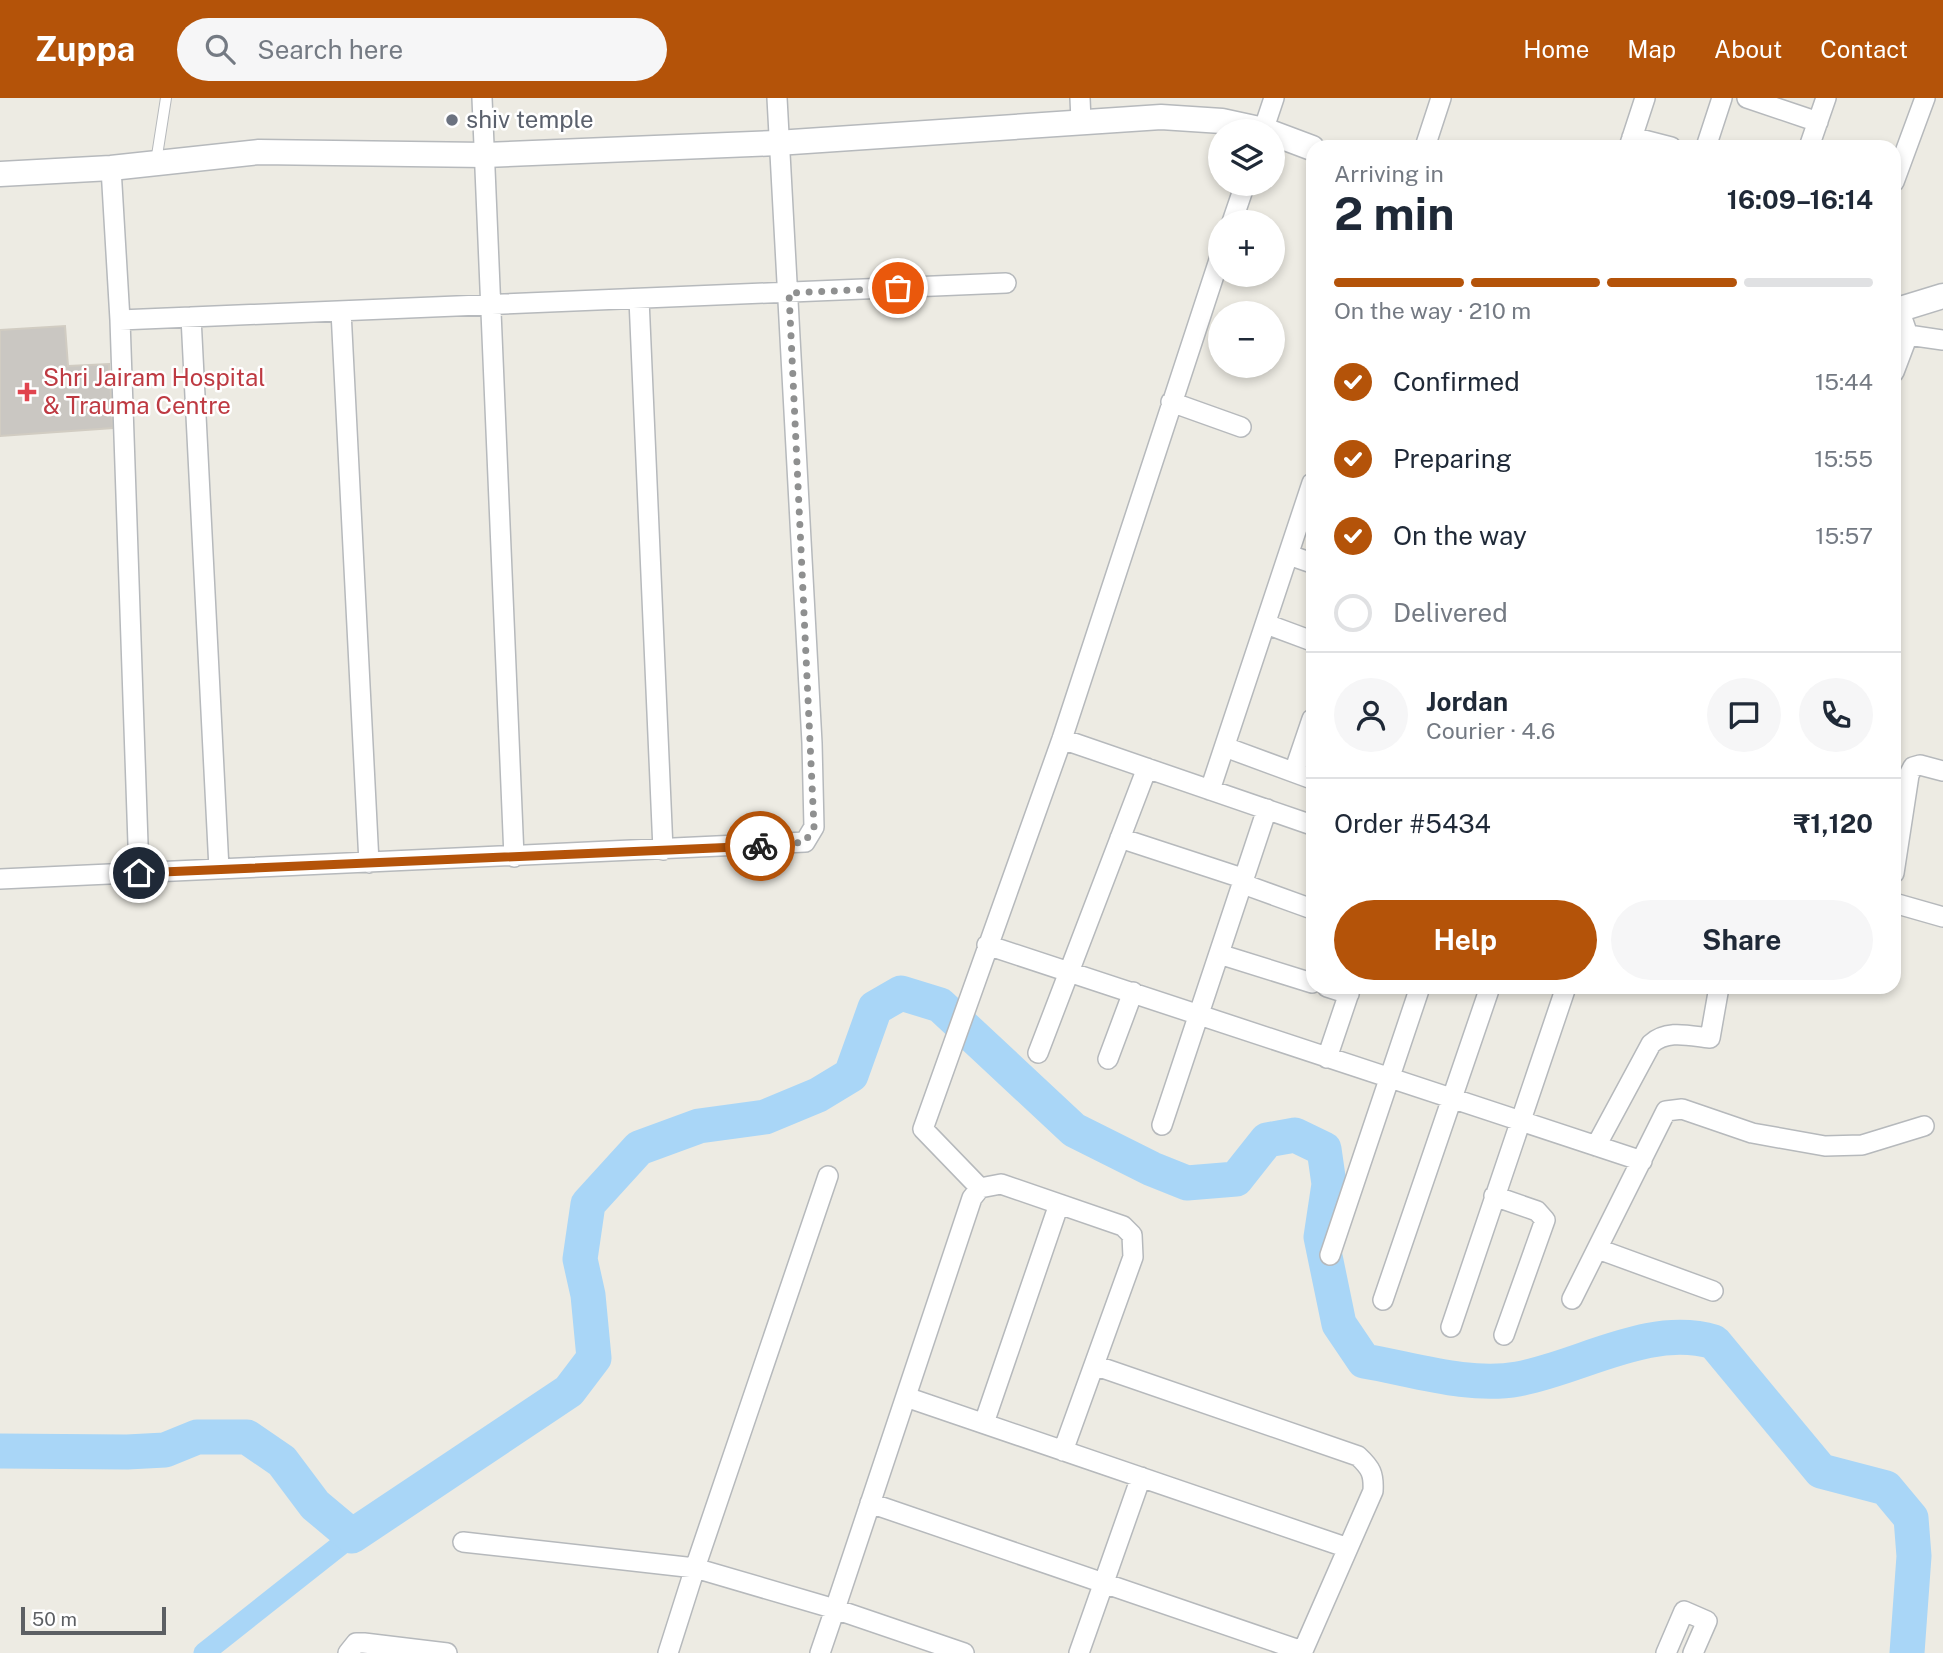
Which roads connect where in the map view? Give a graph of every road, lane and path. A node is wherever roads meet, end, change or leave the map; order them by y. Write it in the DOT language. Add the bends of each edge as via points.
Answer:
graph roads {
  1 [pos="166,98"];
  2 [pos="482,98"];
  3 [pos="777,98"];
  4 [pos="1274,98"];
  5 [pos="1441,98"];
  6 [pos="1645,98"];
  7 [pos="1722,98"];
  8 [pos="1747,98"];
  9 [pos="1826,98"];
  10 [pos="1926,98"];
  11 [pos="1775,102"];
  12 [pos="1080,110"];
  13 [pos="1269,119"];
  14 [pos="1208,120"];
  15 [pos="1818,122"];
  16 [pos="1285,138"];
  17 [pos="1427,140"];
  18 [pos="1632,140"];
  19 [pos="1708,140"];
  20 [pos="1812,140"];
  21 [pos="777,143"];
  22 [pos="1306,146"];
  23 [pos="485,155"];
  24 [pos="156,163"];
  25 [pos="1901,164"];
  26 [pos="111,167"];
  27 [pos="0,174"];
  28 [pos="1006,283"];
  29 [pos="1210,287"];
  30 [pos="789,293"];
  31 [pos="1943,296"];
  32 [pos="639,299"];
  33 [pos="490,306"];
  34 [pos="1901,309"];
  35 [pos="341,312"];
  36 [pos="191,317"];
  37 [pos="120,320"];
  38 [pos="1901,320"];
  39 [pos="1908,335"];
  40 [pos="1943,340"];
  41 [pos="1901,354"];
  42 [pos="1171,402"];
  43 [pos="1241,426"];
  44 [pos="1306,501"];
  45 [pos="1289,555"];
  46 [pos="1306,561"];
  47 [pos="1266,624"];
  48 [pos="1306,639"];
  49 [pos="1062,739"];
  50 [pos="1225,747"];
  51 [pos="1306,757"];
  52 [pos="1147,768"];
  53 [pos="1943,771"];
  54 [pos="1303,776"];
  55 [pos="1210,790"];
  56 [pos="1267,809"];
  57 [pos="1306,823"];
  58 [pos="1901,827"];
  59 [pos="1120,838"];
  60 [pos="663,850"];
  61 [pos="514,857"];
  62 [pos="369,863"];
  63 [pos="219,869"];
  64 [pos="139,873"];
  65 [pos="0,879"];
  66 [pos="1243,884"];
  67 [pos="1901,904"];
  68 [pos="1306,907"];
  69 [pos="1943,917"];
  70 [pos="987,945"];
  71 [pos="1219,954"];
  72 [pos="1069,971"];
  73 [pos="1306,980"];
  74 [pos="1133,992"];
  75 [pos="1349,994"];
  76 [pos="1417,994"];
  77 [pos="1488,994"];
  78 [pos="1564,994"];
  79 [pos="1717,994"];
  80 [pos="1200,1013"];
  81 [pos="1038,1053"];
  82 [pos="1327,1058"];
  83 [pos="1108,1059"];
  84 [pos="1387,1078"];
  85 [pos="1450,1100"];
  86 [pos="1518,1122"];
  87 [pos="1162,1125"];
  88 [pos="1924,1126"];
  89 [pos="1596,1146"];
  90 [pos="1642,1161"];
  91 [pos="828,1176"];
  92 [pos="980,1188"];
  93 [pos="1494,1196"];
  94 [pos="1059,1204"];
  95 [pos="1598,1249"];
  96 [pos="1330,1255"];
  97 [pos="1713,1291"];
  98 [pos="1572,1299"];
  99 [pos="1382,1300"];
  100 [pos="1451,1327"];
  101 [pos="1504,1335"];
  102 [pos="1094,1365"];
  103 [pos="906,1397"];
  104 [pos="984,1423"];
  105 [pos="1063,1451"];
  106 [pos="1141,1477"];
  107 [pos="870,1503"];
  108 [pos="463,1542"];
  109 [pos="1348,1548"];
  110 [pos="695,1567"];
  111 [pos="1103,1583"];
  112 [pos="835,1609"];
  113 [pos="1302,1652"];
  114 [pos="348,1653"];
  115 [pos="447,1653"];
  116 [pos="667,1653"];
  117 [pos="820,1653"];
  118 [pos="964,1653"];
  119 [pos="1079,1653"];
  120 [pos="1666,1653"];
  121 [pos="1693,1653"];
  1 -- 24 [label="lane"];
  2 -- 23 [label="street"];
  3 -- 21 [label="street"];
  4 -- 13 [label="street"];
  5 -- 17 [label="street"];
  6 -- 18 [label="street"];
  7 -- 19 [label="street"];
  8 -- 11 [label="street"];
  9 -- 15 [label="street"];
  10 -- 25 [label="street"];
  11 -- 15 [label="street"];
  12 -- 14 [label="street"];
  12 -- 21 [label="street"];
  15 -- 20 [label="street"];
  16 -- 22 [label="street"];
  21 -- 23 [label="street"];
  21 -- 30 [label="street"];
  23 -- 24 [label="street" via="259,152"];
  23 -- 33 [label="street"];
  24 -- 26 [label="street"];
  26 -- 27 [label="street"];
  26 -- 37 [label="street"];
  28 -- 30 [label="street"];
  29 -- 42 [label="street"];
  30 -- 32 [label="street"];
  30 -- 60 [label="street" via="814,827 805,842 795,845"];
  31 -- 34 [label="street"];
  32 -- 33 [label="street"];
  32 -- 60 [label="street"];
  33 -- 35 [label="street"];
  33 -- 61 [label="street"];
  35 -- 36 [label="street"];
  35 -- 62 [label="street"];
  36 -- 37 [label="street"];
  36 -- 63 [label="street"];
  37 -- 64 [label="street"];
  38 -- 39 [label="street"];
  39 -- 40 [label="street"];
  39 -- 41 [label="street"];
  42 -- 43 [label="street"];
  42 -- 49 [label="street"];
  44 -- 45 [label="street"];
  45 -- 46 [label="street"];
  45 -- 47 [label="street"];
  47 -- 48 [label="street"];
  47 -- 50 [label="street"];
  49 -- 52 [label="street"];
  49 -- 70 [label="street"];
  50 -- 54 [label="street"];
  50 -- 55 [label="street"];
  51 -- 54 [label="street"];
  52 -- 55 [label="street"];
  52 -- 59 [label="street"];
  53 -- 58 [label="street" via="1913,767"];
  55 -- 56 [label="street"];
  56 -- 57 [label="street"];
  56 -- 66 [label="street"];
  59 -- 66 [label="street" via="1239,877"];
  59 -- 72 [label="street"];
  60 -- 61 [label="street"];
  61 -- 62 [label="street"];
  62 -- 63 [label="street"];
  63 -- 64 [label="street"];
  64 -- 65 [label="street"];
  66 -- 68 [label="street"];
  66 -- 71 [label="street"];
  67 -- 69 [label="street"];
  70 -- 72 [label="street"];
  70 -- 92 [label="street" via="923,1129"];
  71 -- 73 [label="street"];
  71 -- 80 [label="street"];
  72 -- 74 [label="street"];
  72 -- 81 [label="street"];
  74 -- 80 [label="street"];
  74 -- 83 [label="street"];
  75 -- 82 [label="street"];
  76 -- 84 [label="street"];
  77 -- 85 [label="street"];
  78 -- 86 [label="street"];
  79 -- 89 [label="street" via="1710,1038 1658,1037"];
  80 -- 82 [label="street"];
  80 -- 87 [label="street"];
  82 -- 84 [label="street"];
  84 -- 85 [label="street"];
  84 -- 96 [label="street"];
  85 -- 86 [label="street"];
  85 -- 99 [label="street"];
  86 -- 89 [label="street"];
  86 -- 93 [label="street"];
  88 -- 90 [label="street" via="1862,1145 1825,1146 1752,1133 1674,1108 1662,1117"];
  89 -- 90 [label="street"];
  90 -- 95 [label="street"];
  91 -- 110 [label="street"];
  92 -- 94 [label="street" via="1001,1184"];
  92 -- 103 [label="street" via="972,1198"];
  93 -- 100 [label="street"];
  93 -- 101 [label="street" via="1537,1211 1545,1220"];
  94 -- 102 [label="street" via="1123,1226 1132,1236 1133,1257"];
  94 -- 104 [label="street"];
  95 -- 97 [label="street"];
  95 -- 98 [label="street"];
  102 -- 105 [label="street"];
  102 -- 109 [label="street" via="1358,1456 1374,1475 1373,1492"];
  103 -- 104 [label="street"];
  103 -- 107 [label="street"];
  104 -- 105 [label="street"];
  105 -- 106 [label="street"];
  106 -- 109 [label="street"];
  106 -- 111 [label="street"];
  107 -- 111 [label="street"];
  107 -- 112 [label="street"];
  108 -- 110 [label="street"];
  109 -- 113 [label="street"];
  110 -- 112 [label="street"];
  110 -- 116 [label="street"];
  111 -- 113 [label="street"];
  111 -- 119 [label="street"];
  112 -- 117 [label="street"];
  112 -- 118 [label="street"];
  114 -- 115 [label="street" via="356,1643"];
  120 -- 121 [label="street" via="1684,1611 1707,1622"];
}
